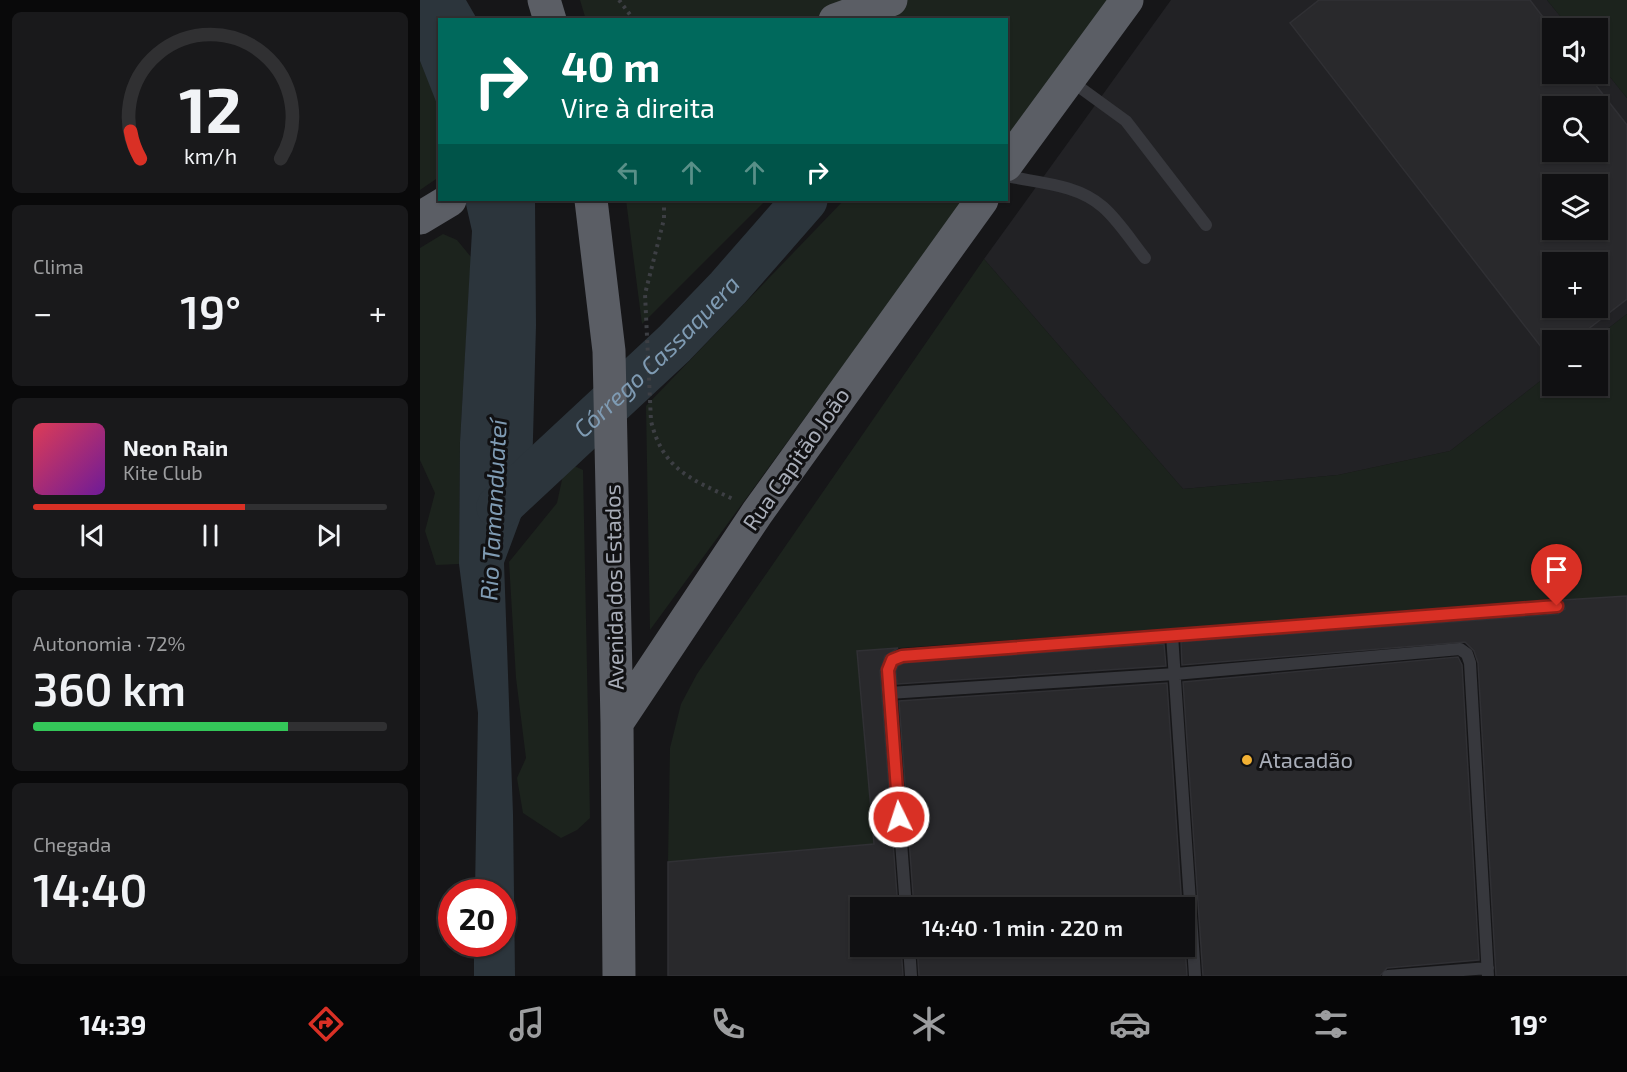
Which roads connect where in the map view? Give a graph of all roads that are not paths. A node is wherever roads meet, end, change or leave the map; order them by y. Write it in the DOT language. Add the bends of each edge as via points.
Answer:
graph roads {
  1 [pos="544,0"];
  2 [pos="891,0"];
  3 [pos="1127,0"];
  4 [pos="548,18"];
  5 [pos="841,18"];
  6 [pos="1070,80"];
  7 [pos="1008,162"];
  8 [pos="1008,176"];
  9 [pos="591,201"];
  10 [pos="981,201"];
  11 [pos="1206,225"];
  12 [pos="1145,258"];
  13 [pos="1557,606"];
  14 [pos="1172,635"];
  15 [pos="1175,674"];
  16 [pos="889,693"];
  17 [pos="617,723"];
  18 [pos="905,897"];
  19 [pos="910,957"];
  20 [pos="1488,972"];
  21 [pos="619,976"];
  22 [pos="911,976"];
  23 [pos="1195,976"];
  24 [pos="1388,976"];
  1 -- 4 [label="highway"];
  2 -- 5 [label="highway"];
  3 -- 6 [label="highway"];
  6 -- 7 [label="highway"];
  6 -- 11 [label="lane" via="1126,121"];
  8 -- 12 [label="lane" via="1070,189 1090,198 1104,208"];
  9 -- 17 [label="highway, Avenida dos Estados" via="609,351"];
  10 -- 17 [label="highway, Rua Capitão João" via="757,513"];
  13 -- 14 [label="lane"];
  14 -- 15 [label="lane"];
  14 -- 16 [label="lane" via="902,656 892,660 888,670"];
  15 -- 16 [label="lane"];
  15 -- 20 [label="lane" via="1452,648 1467,654"];
  15 -- 23 [label="lane"];
  16 -- 18 [label="lane"];
  17 -- 21 [label="highway, Avenida dos Estados"];
  19 -- 22 [label="lane"];
  20 -- 24 [label="lane"];
}
